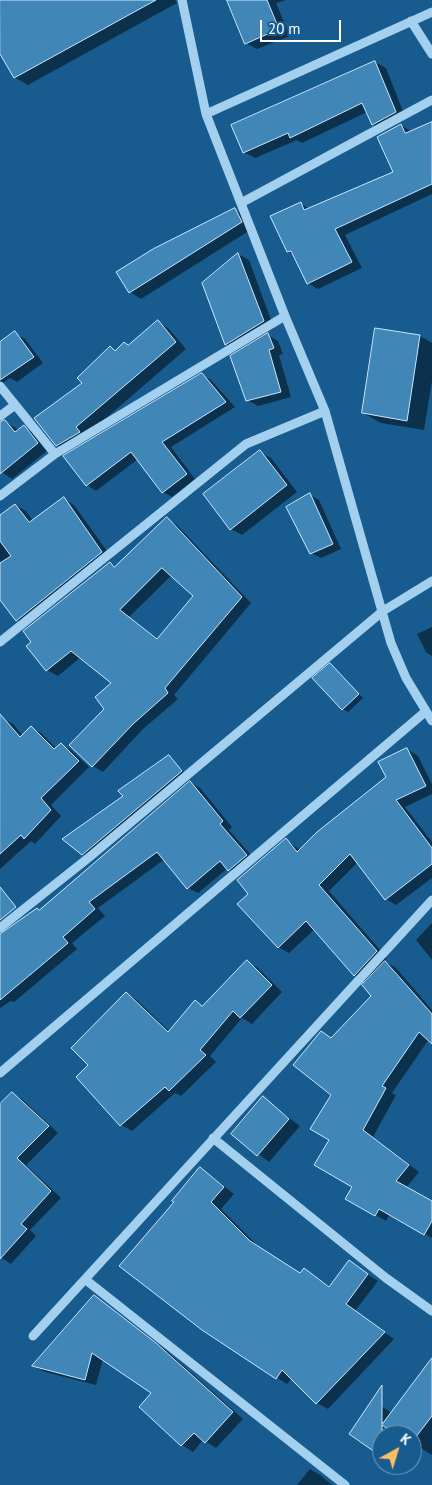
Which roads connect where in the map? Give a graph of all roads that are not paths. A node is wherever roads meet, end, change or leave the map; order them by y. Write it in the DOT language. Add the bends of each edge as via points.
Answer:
graph roads {
  1 [pos="182,0"];
  2 [pos="432,12"];
  3 [pos="411,21"];
  4 [pos="432,54"];
  5 [pos="432,100"];
  6 [pos="206,114"];
  7 [pos="241,203"];
  8 [pos="285,316"];
  9 [pos="0,386"];
  10 [pos="15,405"];
  11 [pos="325,411"];
  12 [pos="0,416"];
  13 [pos="55,454"];
  14 [pos="0,496"];
  15 [pos="432,581"];
  16 [pos="383,611"];
  17 [pos="0,642"];
  18 [pos="425,712"];
  19 [pos="432,722"];
  20 [pos="432,900"];
  21 [pos="0,928"];
  22 [pos="0,1073"];
  23 [pos="213,1138"];
  24 [pos="86,1280"];
  25 [pos="432,1311"];
  26 [pos="33,1336"];
  27 [pos="345,1485"];
  1 -- 6 [label="street"];
  2 -- 3 [label="street"];
  3 -- 4 [label="street"];
  3 -- 6 [label="street"];
  5 -- 7 [label="street"];
  6 -- 7 [label="street"];
  7 -- 8 [label="street"];
  8 -- 11 [label="street"];
  8 -- 13 [label="street"];
  9 -- 10 [label="street"];
  10 -- 12 [label="street"];
  10 -- 13 [label="street"];
  11 -- 16 [label="street"];
  11 -- 17 [label="street" via="246,444"];
  13 -- 14 [label="street"];
  15 -- 16 [label="street"];
  16 -- 18 [label="street" via="406,678"];
  16 -- 21 [label="street" via="87,860"];
  18 -- 19 [label="street"];
  18 -- 22 [label="street"];
  20 -- 23 [label="street"];
  23 -- 24 [label="street"];
  23 -- 25 [label="street" via="386,1278"];
  24 -- 26 [label="street"];
  24 -- 27 [label="street"];
}
